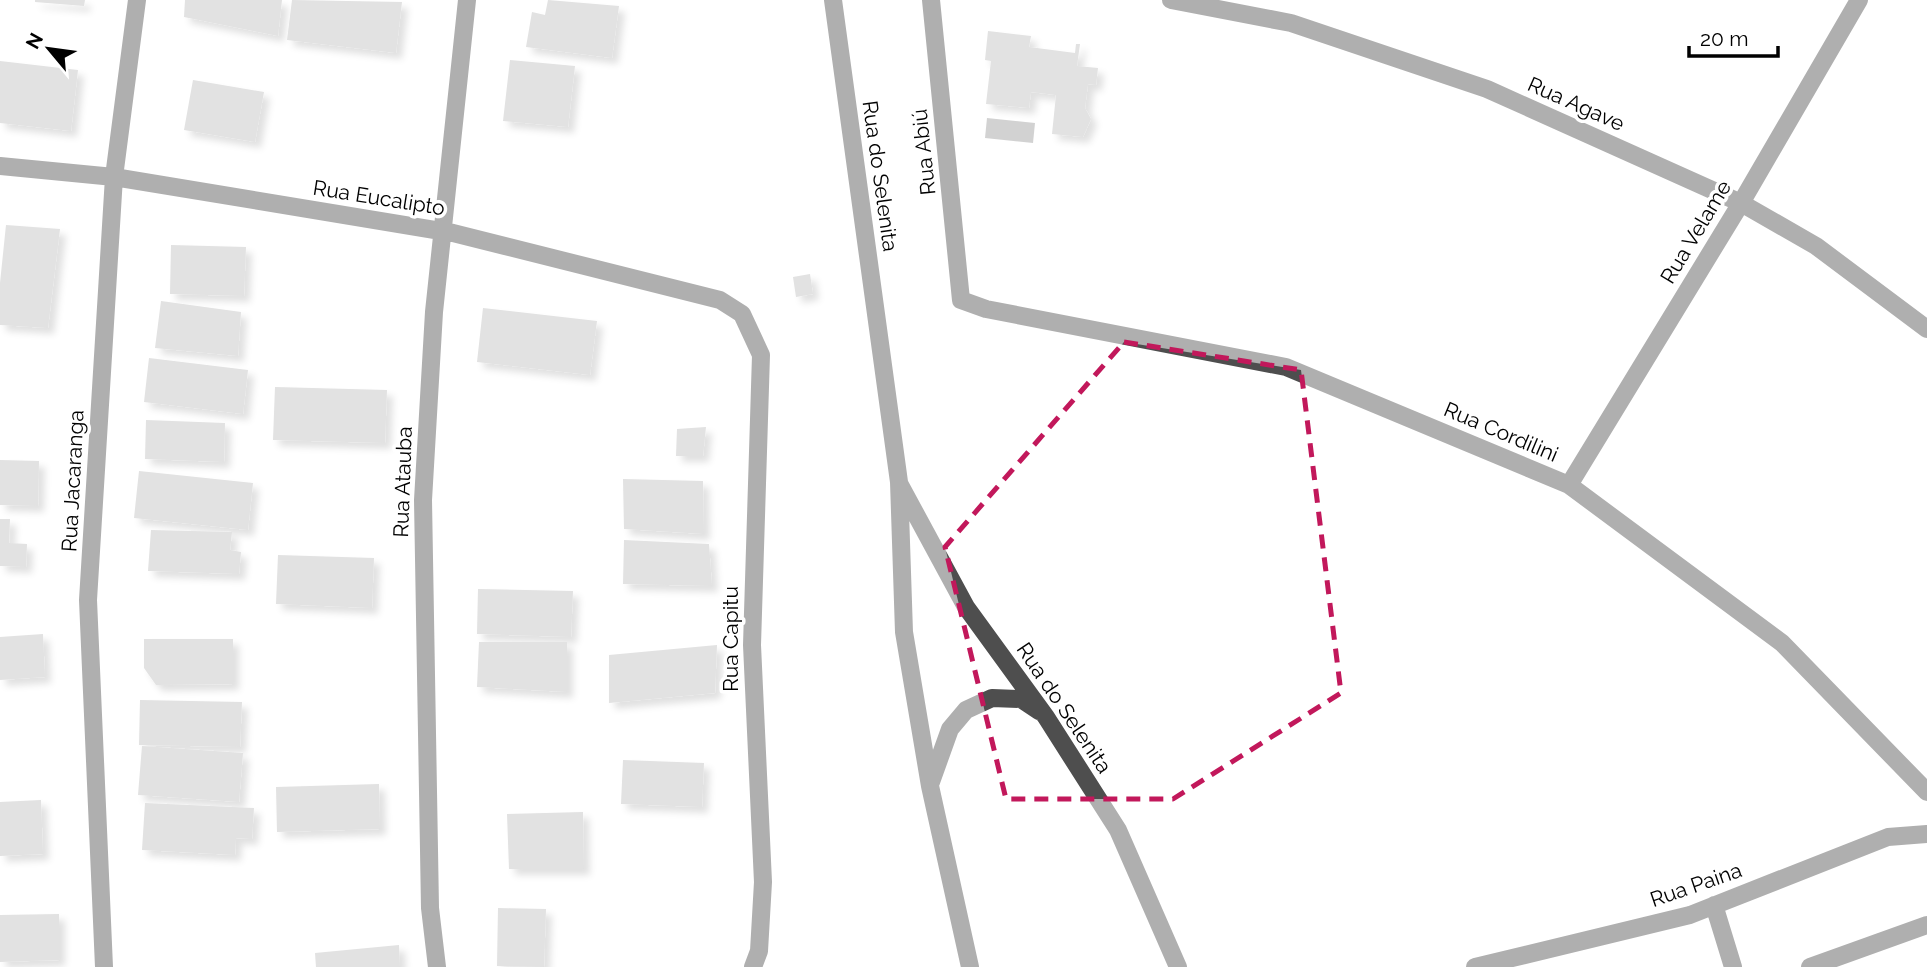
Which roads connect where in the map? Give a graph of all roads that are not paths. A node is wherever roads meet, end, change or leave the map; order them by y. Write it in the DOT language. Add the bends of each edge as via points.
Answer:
graph roads {
  1 [pos="137,0"];
  2 [pos="467,0"];
  3 [pos="833,0"];
  4 [pos="932,0"];
  5 [pos="1171,0"];
  6 [pos="1859,0"];
  7 [pos="0,166"];
  8 [pos="114,177"];
  9 [pos="1741,203"];
  10 [pos="442,231"];
  11 [pos="961,300"];
  12 [pos="742,314"];
  13 [pos="1927,329"];
  14 [pos="899,482"];
  15 [pos="1569,485"];
  16 [pos="1046,717"];
  17 [pos="930,786"];
  18 [pos="1927,792"];
  19 [pos="1927,834"];
  20 [pos="1714,905"];
  21 [pos="1927,925"];
  22 [pos="1514,962"];
  23 [pos="104,967"];
  24 [pos="437,967"];
  25 [pos="753,967"];
  26 [pos="970,967"];
  27 [pos="1178,967"];
  28 [pos="1475,967"];
  29 [pos="1733,967"];
  30 [pos="1810,967"];
  1 -- 8 [label="street, Rua Jacaranga"];
  2 -- 10 [label="street, Rua Atauba"];
  3 -- 14 [label="street, Rua do Selenita"];
  4 -- 11 [label="street, Rua Abiú"];
  5 -- 9 [label="street, Rua Agave" via="1290,23 1487,89"];
  6 -- 9 [label="street, Rua Velame"];
  7 -- 8 [label="street, Rua Eucalipto"];
  8 -- 10 [label="street, Rua Eucalipto"];
  8 -- 23 [label="street, Rua Jacaranga" via="88,600"];
  9 -- 13 [label="street, Rua Agave" via="1816,246"];
  9 -- 15 [label="street, Rua Velame"];
  10 -- 12 [label="street, Rua Eucalipto" via="720,300"];
  10 -- 24 [label="street, Rua Atauba" via="433,312 424,500 429,908"];
  11 -- 15 [label="street, Rua Cordilini" via="986,309 1286,367"];
  12 -- 25 [label="street, Rua Capitu" via="761,355 752,645 763,882 760,951"];
  14 -- 16 [label="street, Rua do Selenita" via="966,607"];
  14 -- 17 [label="street, Rua do Selenita" via="904,632"];
  15 -- 18 [label="street, Rua Cordilini" via="1782,643"];
  16 -- 17 [label="street" via="1021,699 992,698 966,710 950,729"];
  16 -- 27 [label="street, Rua do Selenita" via="1118,830"];
  17 -- 26 [label="street, Rua do Selenita"];
  19 -- 20 [label="street, Rua Paina" via="1888,837"];
  20 -- 22 [label="street, Rua Paina"];
  20 -- 29 [label="street"];
  21 -- 30 [label="street"];
  22 -- 28 [label="street, Rua Paina"];
}
